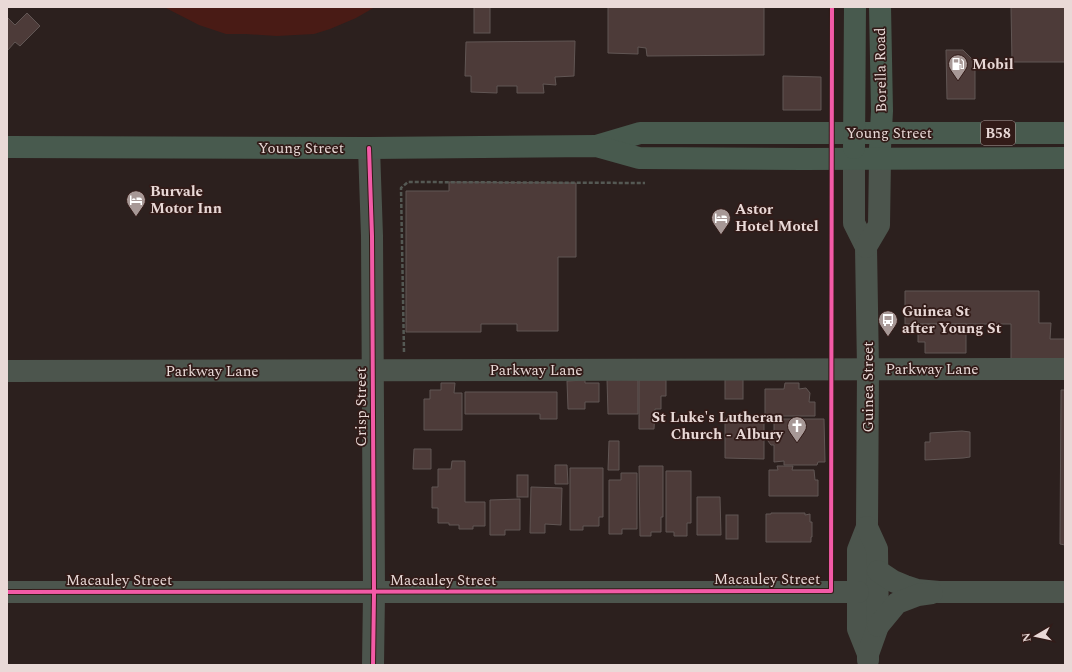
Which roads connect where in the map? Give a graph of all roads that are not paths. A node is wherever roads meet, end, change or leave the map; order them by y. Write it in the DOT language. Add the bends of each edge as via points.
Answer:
graph roads {
  1 [pos="854,7"];
  2 [pos="880,7"];
  3 [pos="854,133"];
  4 [pos="881,133"];
  5 [pos="1065,133"];
  6 [pos="596,146"];
  7 [pos="7,147"];
  8 [pos="369,148"];
  9 [pos="1065,158"];
  10 [pos="854,159"];
  11 [pos="880,159"];
  12 [pos="866,247"];
  13 [pos="868,369"];
  14 [pos="1065,369"];
  15 [pos="7,371"];
  16 [pos="372,371"];
  17 [pos="867,527"];
  18 [pos="878,571"];
  19 [pos="7,592"];
  20 [pos="374,592"];
  21 [pos="858,592"];
  22 [pos="939,592"];
  23 [pos="1065,592"];
  24 [pos="878,626"];
  25 [pos="868,660"];
  26 [pos="373,665"];
  1 -- 3 [label="main road, Borella Road"];
  2 -- 4 [label="main road, Borella Road"];
  3 -- 4 [label="main road, Young Street / B58"];
  3 -- 6 [label="main road, Young Street" via="640,133"];
  3 -- 10 [label="main road, Borella Road"];
  4 -- 5 [label="main road, Young Street / B58"];
  4 -- 11 [label="main road, Borella Road"];
  6 -- 8 [label="main road, Young Street"];
  6 -- 10 [label="main road, Young Street" via="640,158"];
  7 -- 8 [label="main road, Young Street"];
  8 -- 16 [label="street, Crisp Street"];
  9 -- 11 [label="main road, Young Street / B58"];
  10 -- 11 [label="main road, Young Street / B58"];
  10 -- 12 [label="street, Guinea Street" via="854,223"];
  11 -- 12 [label="street" via="879,225"];
  12 -- 13 [label="street, Guinea Street"];
  13 -- 14 [label="street, Parkway Lane"];
  13 -- 16 [label="street, Parkway Lane"];
  13 -- 17 [label="street, Guinea Street"];
  15 -- 16 [label="street, Parkway Lane"];
  16 -- 20 [label="street, Crisp Street"];
  17 -- 18 [label="street, Guinea Street" via="877,549"];
  17 -- 21 [label="street, Guinea Street" via="858,550"];
  18 -- 22 [label="street" via="905,586"];
  18 -- 24 [label="street, Guinea Street"];
  19 -- 20 [label="street, Macauley Street"];
  20 -- 21 [label="street, Macauley Street"];
  20 -- 26 [label="street, Crisp Street"];
  21 -- 25 [label="street, Guinea Street" via="858,629"];
  22 -- 23 [label="street"];
  22 -- 24 [label="street" via="918,595 897,603"];
  24 -- 25 [label="street, Guinea Street"];
}
